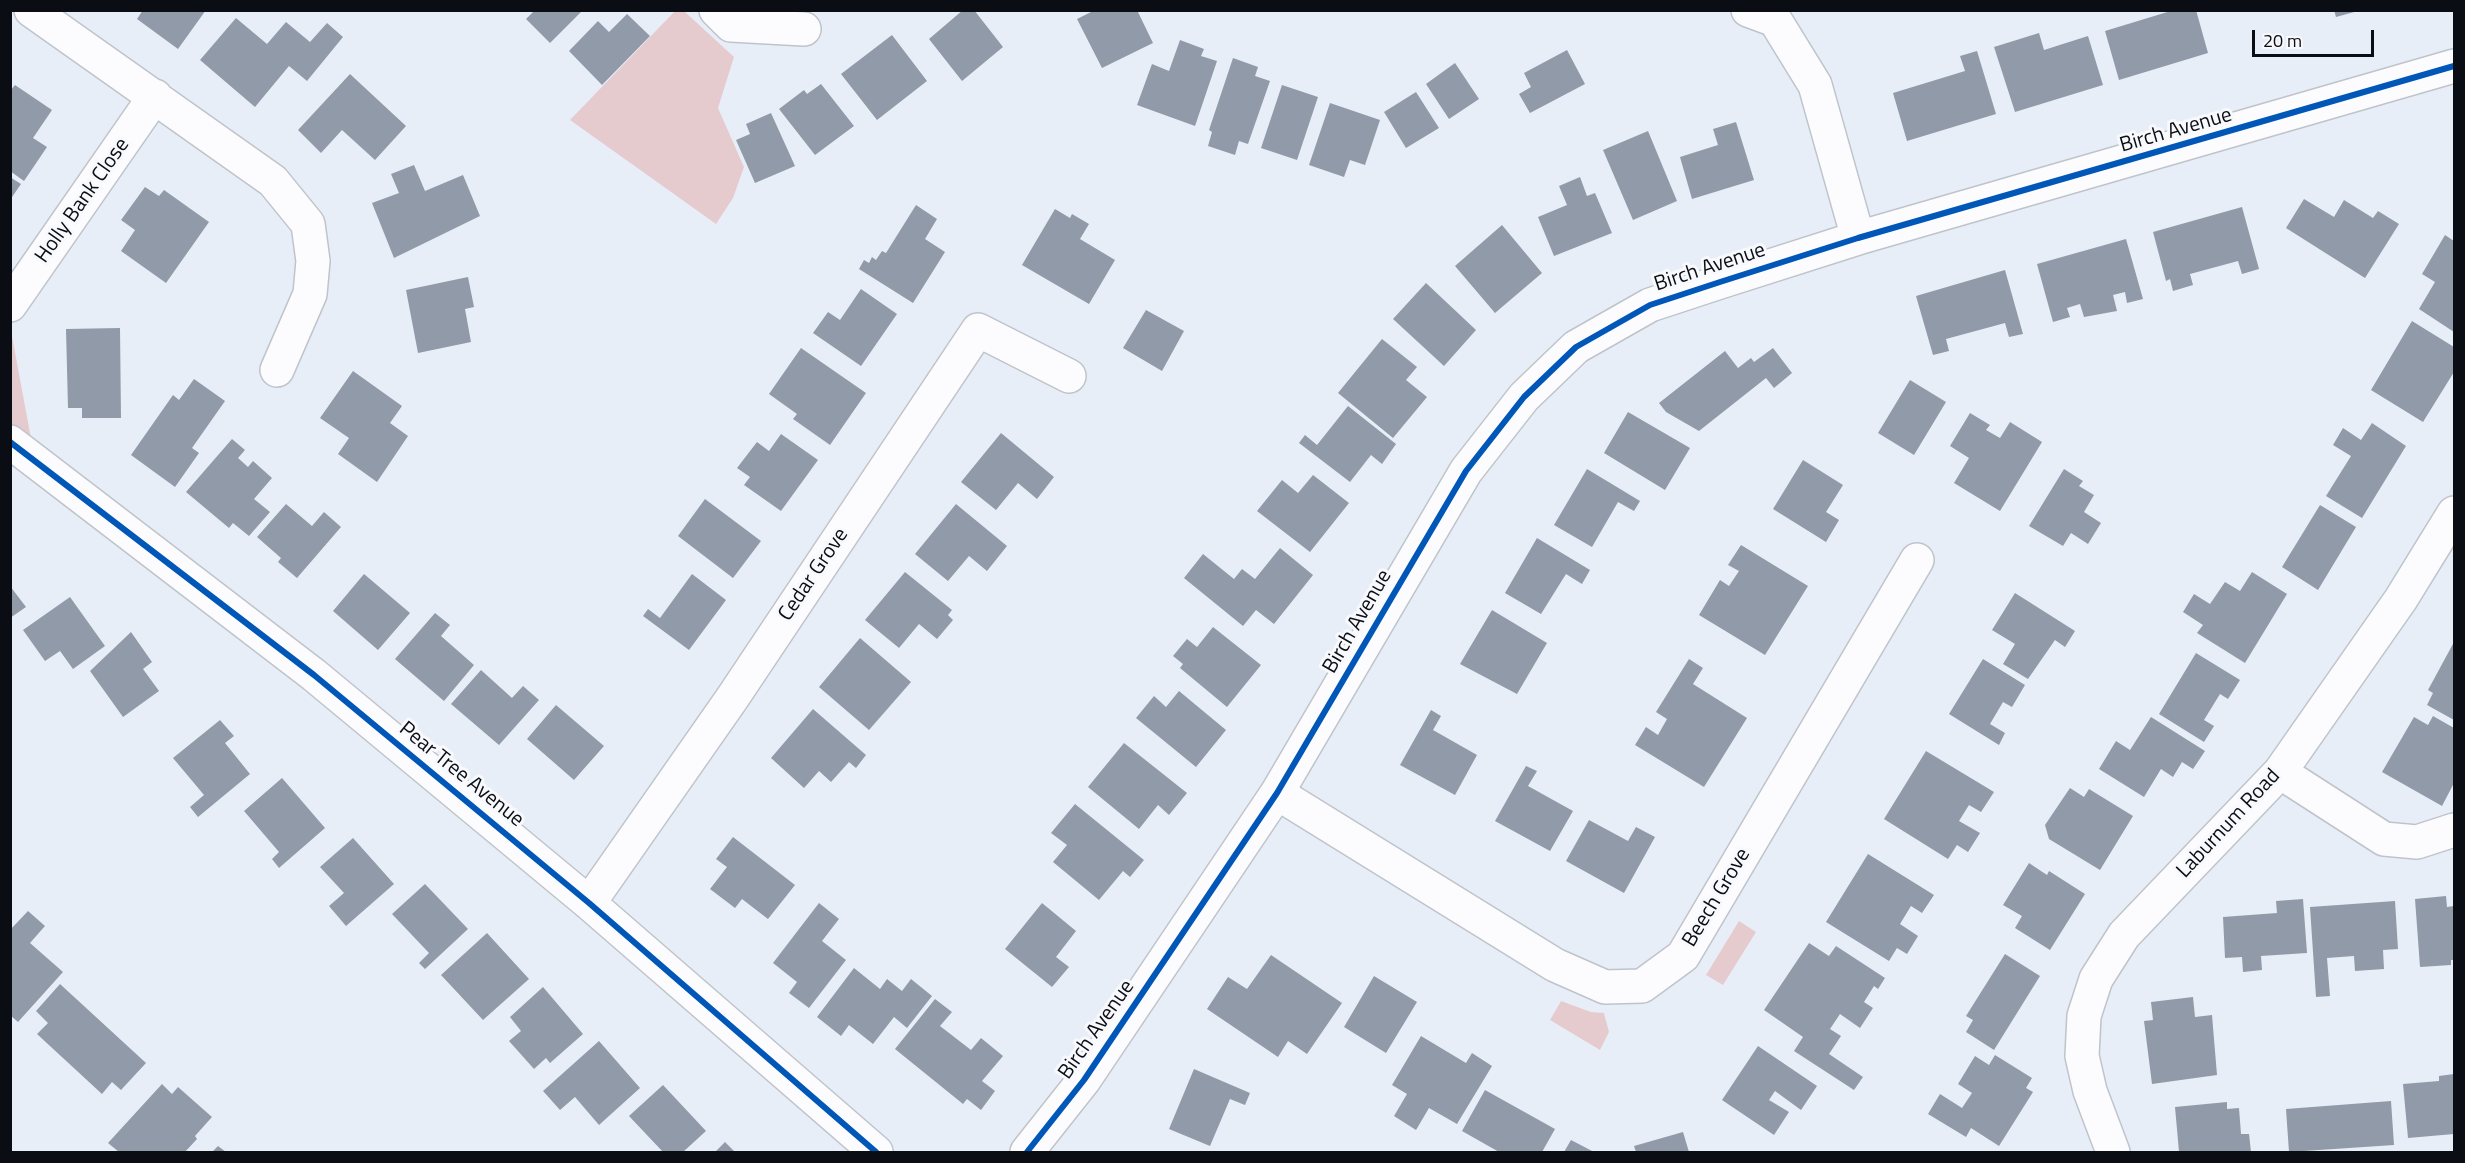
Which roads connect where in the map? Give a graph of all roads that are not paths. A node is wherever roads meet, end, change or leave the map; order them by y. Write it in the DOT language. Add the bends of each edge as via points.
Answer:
graph roads {
  1 [pos="31,10"];
  2 [pos="716,10"];
  3 [pos="1748,10"];
  4 [pos="804,29"];
  5 [pos="2454,66"];
  6 [pos="155,96"];
  7 [pos="1858,238"];
  8 [pos="10,305"];
  9 [pos="277,370"];
  10 [pos="1069,376"];
  11 [pos="10,442"];
  12 [pos="2454,513"];
  13 [pos="1917,560"];
  14 [pos="2280,772"];
  15 [pos="1276,793"];
  16 [pos="2454,830"];
  17 [pos="590,903"];
  18 [pos="876,1152"];
  19 [pos="1027,1152"];
  20 [pos="2113,1152"];
  1 -- 6 [label="street"];
  2 -- 4 [label="street" via="731,25"];
  3 -- 7 [label="street" via="1775,20 1815,85"];
  5 -- 7 [label="street, Birch Avenue"];
  6 -- 8 [label="street, Holly Bank Close"];
  6 -- 9 [label="street" via="273,181 309,224 313,261 310,294"];
  7 -- 15 [label="street, Birch Avenue" via="1650,305 1576,347 1561,361 1524,397 1466,471"];
  10 -- 17 [label="street, Cedar Grove" via="978,330"];
  11 -- 17 [label="street, Pear Tree Avenue" via="314,675"];
  12 -- 14 [label="street, Laburnum Road" via="2401,599"];
  13 -- 15 [label="street, Beech Grove" via="1683,956 1642,986 1605,987 1555,965"];
  14 -- 16 [label="street" via="2384,839 2417,842"];
  14 -- 20 [label="street, Laburnum Road" via="2124,935 2096,979 2084,1016 2082,1056 2090,1091"];
  15 -- 19 [label="street, Birch Avenue" via="1084,1080"];
  17 -- 18 [label="street, Pear Tree Avenue"];
}
